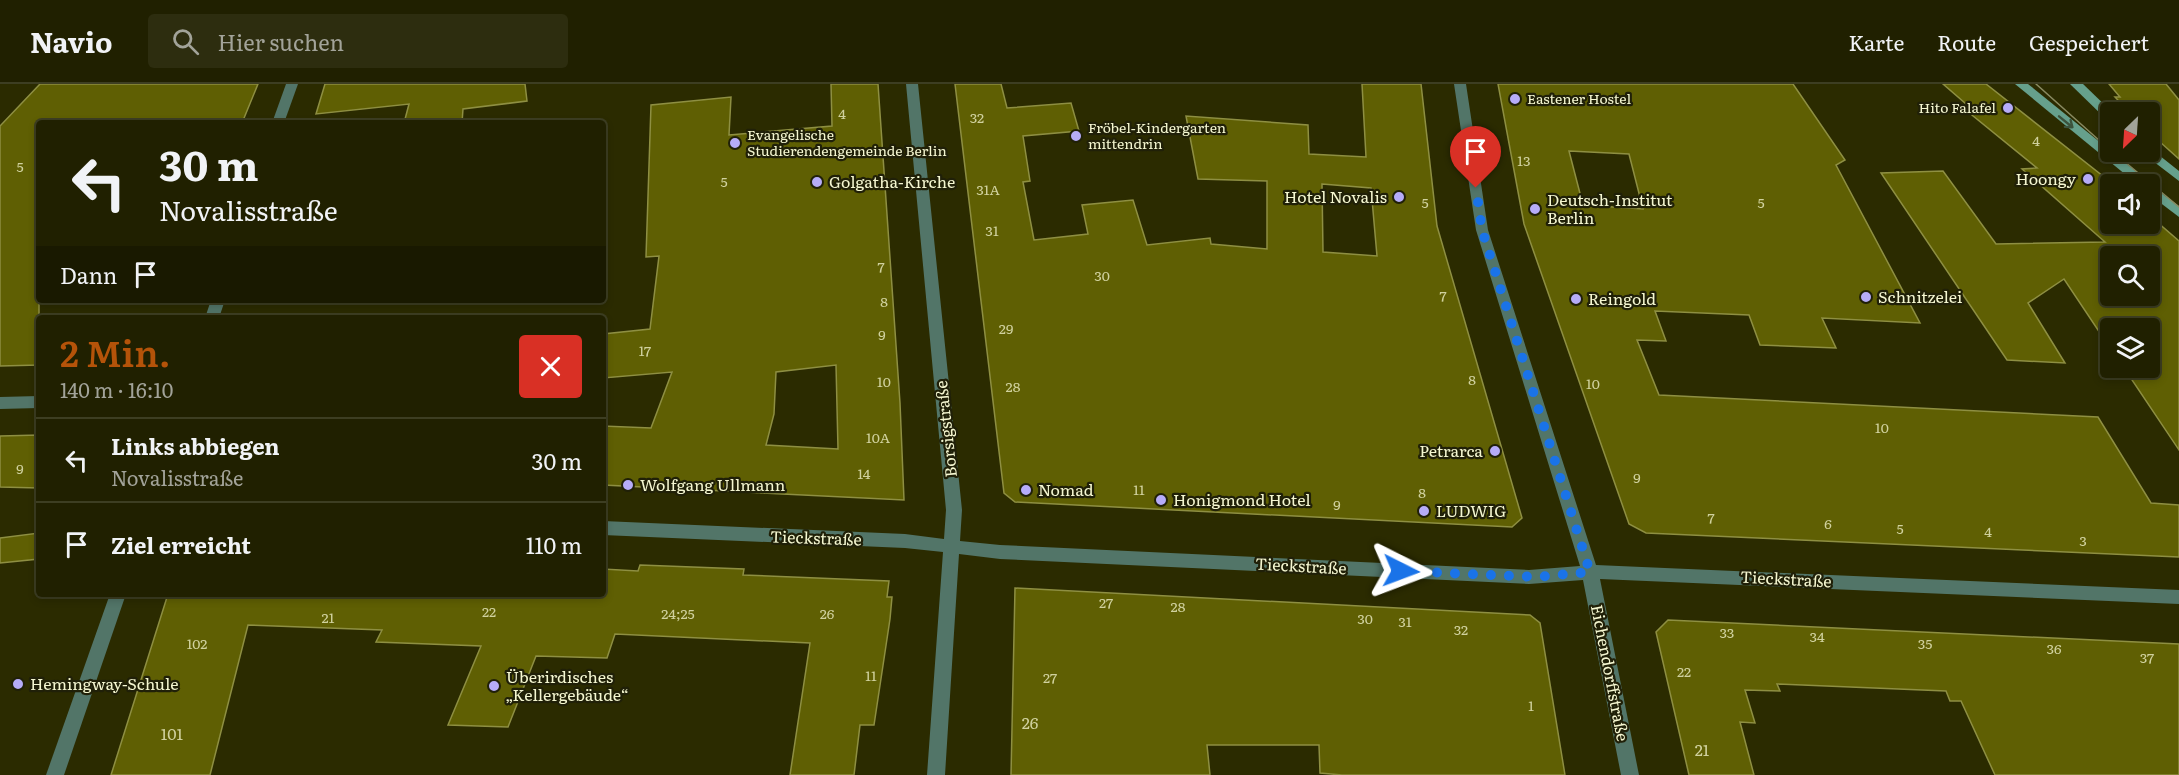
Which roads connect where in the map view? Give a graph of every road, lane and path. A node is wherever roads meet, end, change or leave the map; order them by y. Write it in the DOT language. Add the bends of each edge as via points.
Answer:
graph roads {
  1 [pos="292,84"];
  2 [pos="912,84"];
  3 [pos="1460,84"];
  4 [pos="2021,84"];
  5 [pos="2076,84"];
  6 [pos="2100,107"];
  7 [pos="280,120"];
  8 [pos="2160,161"];
  9 [pos="2132,174"];
  10 [pos="2179,177"];
  11 [pos="2160,197"];
  12 [pos="2179,213"];
  13 [pos="36,402"];
  14 [pos="0,403"];
  15 [pos="606,528"];
  16 [pos="951,548"];
  17 [pos="1590,572"];
  18 [pos="117,597"];
  19 [pos="2179,597"];
  20 [pos="55,775"];
  21 [pos="936,775"];
  22 [pos="1630,775"];
  1 -- 7 [label="street"];
  2 -- 16 [label="street, Borsigstraße" via="954,510"];
  3 -- 17 [label="street, Eichendorffstraße" via="1482,230"];
  4 -- 9 [label="main road, one-way"];
  5 -- 6 [label="main road"];
  8 -- 10 [label="main road"];
  11 -- 12 [label="main road"];
  13 -- 14 [label="street"];
  15 -- 16 [label="street, Tieckstraße" via="904,542"];
  16 -- 17 [label="street, Tieckstraße" via="1529,577"];
  16 -- 21 [label="street, Borsigstraße"];
  17 -- 19 [label="street, Tieckstraße"];
  17 -- 22 [label="street, Eichendorffstraße"];
  18 -- 20 [label="street"];
}
